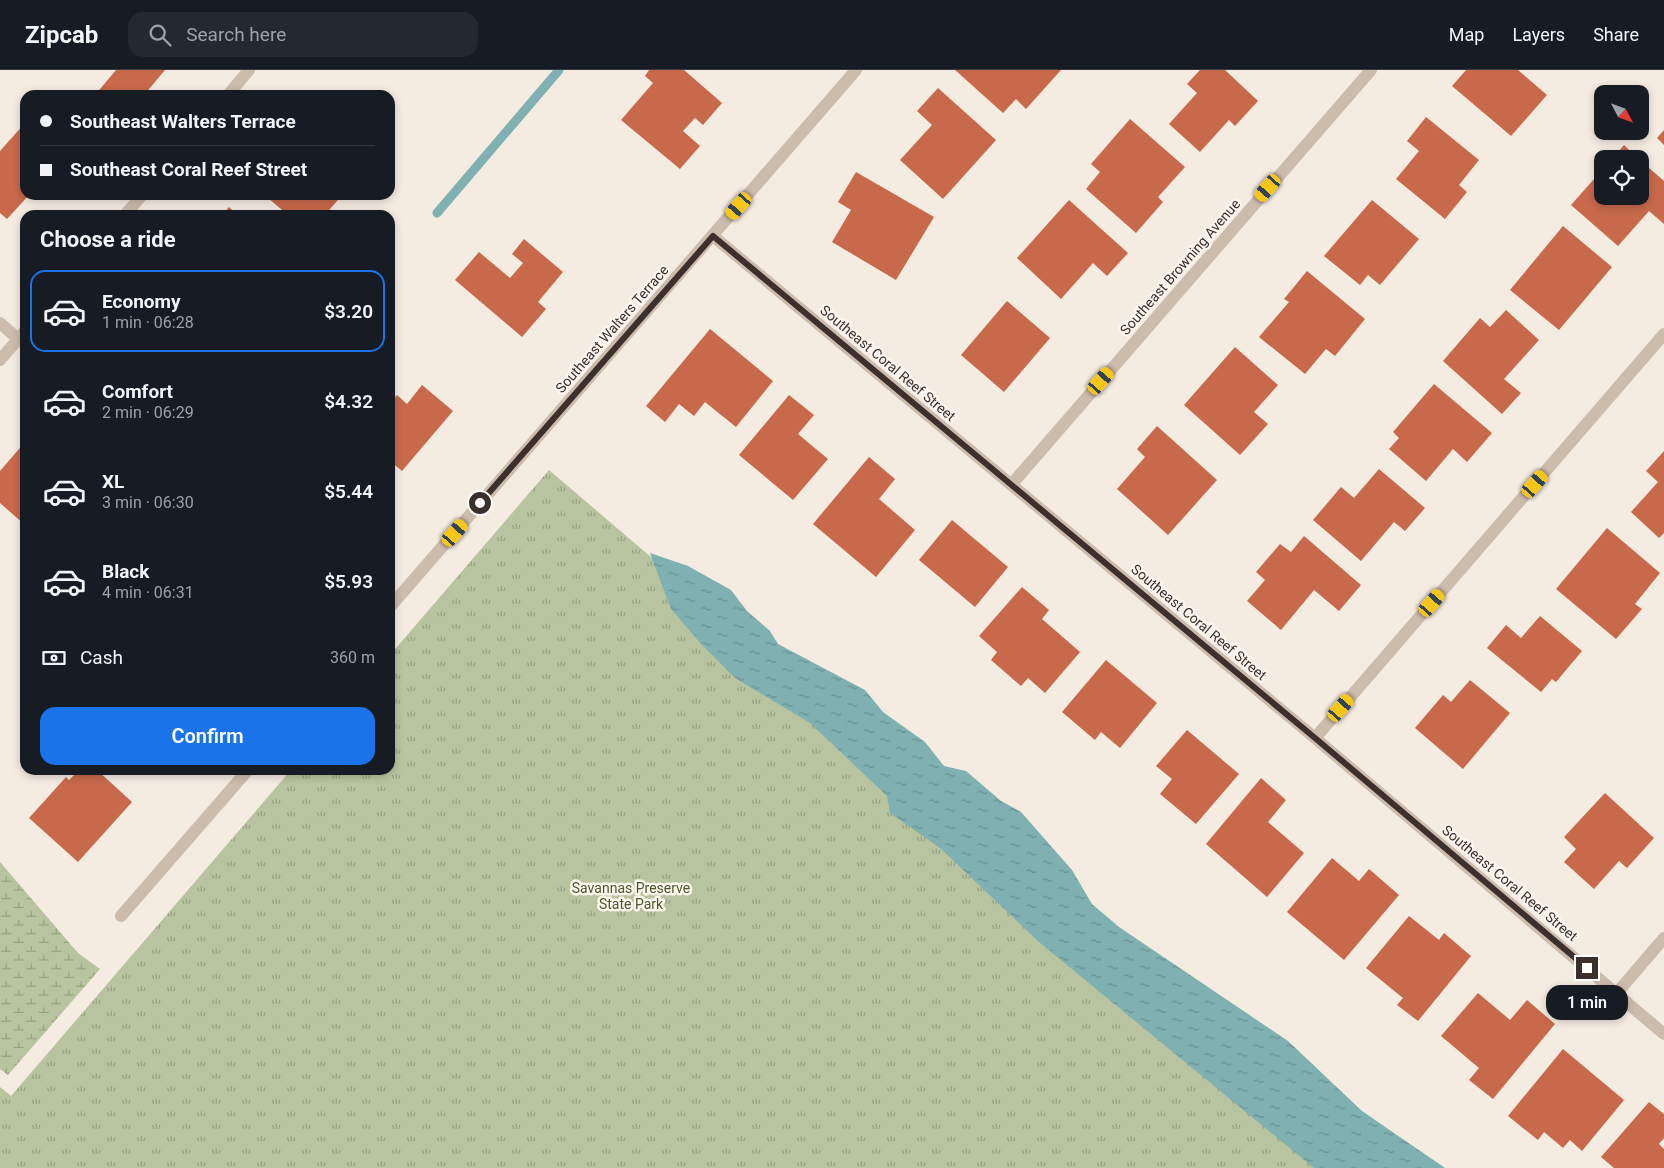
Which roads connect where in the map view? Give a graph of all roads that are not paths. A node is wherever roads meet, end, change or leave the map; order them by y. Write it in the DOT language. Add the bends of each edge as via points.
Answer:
graph roads {
  1 [pos="250,70"];
  2 [pos="856,70"];
  3 [pos="1371,70"];
  4 [pos="232,90"];
  5 [pos="138,200"];
  6 [pos="129,210"];
  7 [pos="713,236"];
  8 [pos="0,323"];
  9 [pos="20,334"];
  10 [pos="1664,334"];
  11 [pos="20,337"];
  12 [pos="0,360"];
  13 [pos="1011,485"];
  14 [pos="395,601"];
  15 [pos="1315,738"];
  16 [pos="244,775"];
  17 [pos="121,916"];
  18 [pos="1664,938"];
  19 [pos="1617,993"];
  20 [pos="1664,1034"];
  1 -- 4 [label="street"];
  2 -- 7 [label="street, Southeast Walters Terrace"];
  3 -- 13 [label="street, Southeast Browning Avenue"];
  5 -- 6 [label="street"];
  7 -- 13 [label="street, Southeast Coral Reef Street"];
  7 -- 14 [label="street, Southeast Walters Terrace"];
  8 -- 9 [label="street"];
  10 -- 15 [label="street"];
  11 -- 12 [label="street"];
  13 -- 15 [label="street, Southeast Coral Reef Street"];
  15 -- 19 [label="street, Southeast Coral Reef Street"];
  16 -- 17 [label="street"];
  18 -- 19 [label="street"];
  19 -- 20 [label="street, Southeast Coral Reef Street"];
}
